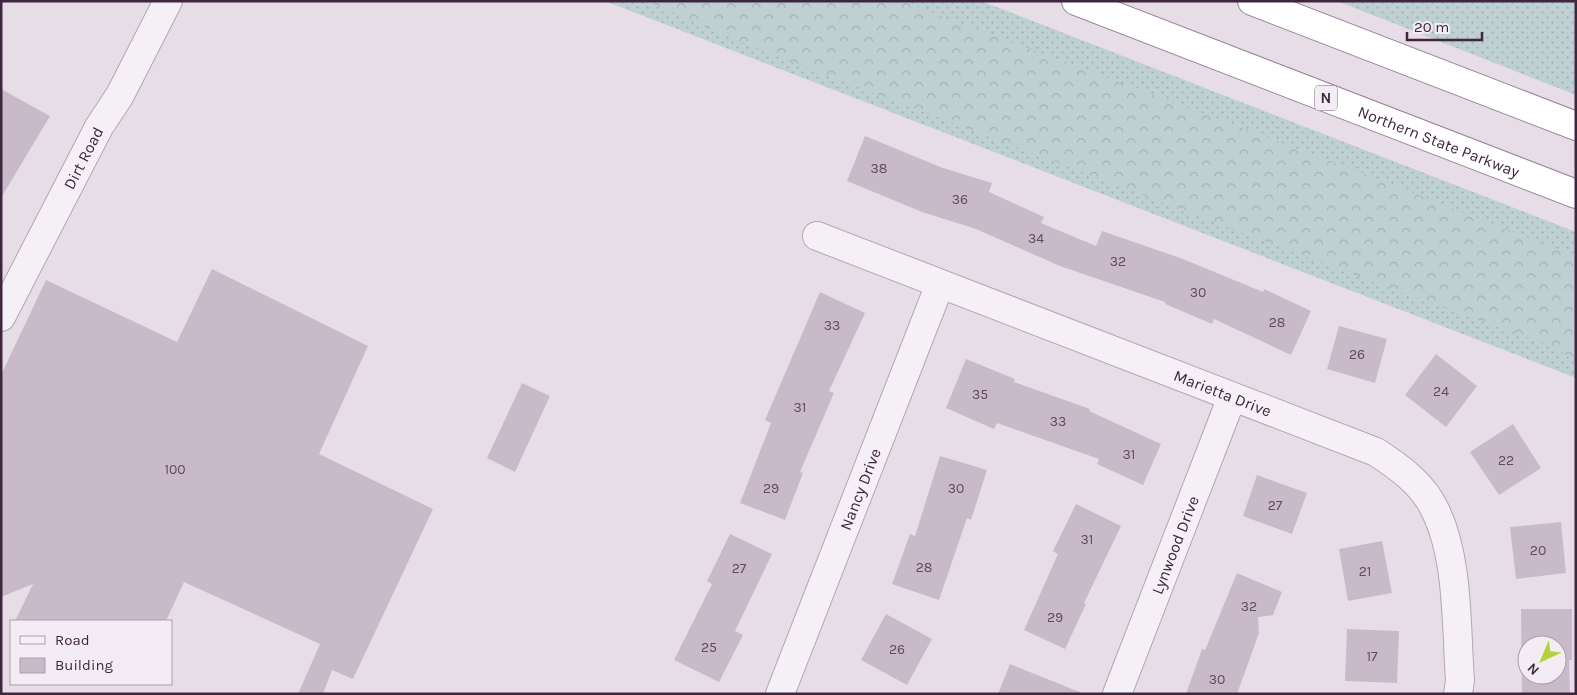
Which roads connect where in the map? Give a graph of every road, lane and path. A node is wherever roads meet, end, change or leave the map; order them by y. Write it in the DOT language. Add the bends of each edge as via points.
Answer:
graph roads {
  1 [pos="168,1"];
  2 [pos="1076,1"];
  3 [pos="1252,1"];
  4 [pos="1576,126"];
  5 [pos="1576,194"];
  6 [pos="817,236"];
  7 [pos="940,284"];
  8 [pos="1,317"];
  9 [pos="1232,396"];
  10 [pos="780,694"];
  11 [pos="1117,694"];
  12 [pos="1458,694"];
  1 -- 8 [label="street, Dirt Road" via="120,94 98,127"];
  2 -- 5 [label="highway, Northern State Parkway / N"];
  3 -- 4 [label="highway"];
  6 -- 7 [label="street, Marietta Drive"];
  7 -- 9 [label="street, Marietta Drive"];
  7 -- 10 [label="street, Nancy Drive"];
  9 -- 11 [label="street, Lynwood Drive"];
  9 -- 12 [label="street, Marietta Drive" via="1376,452 1419,486 1435,510 1450,558 1460,680"];
}
